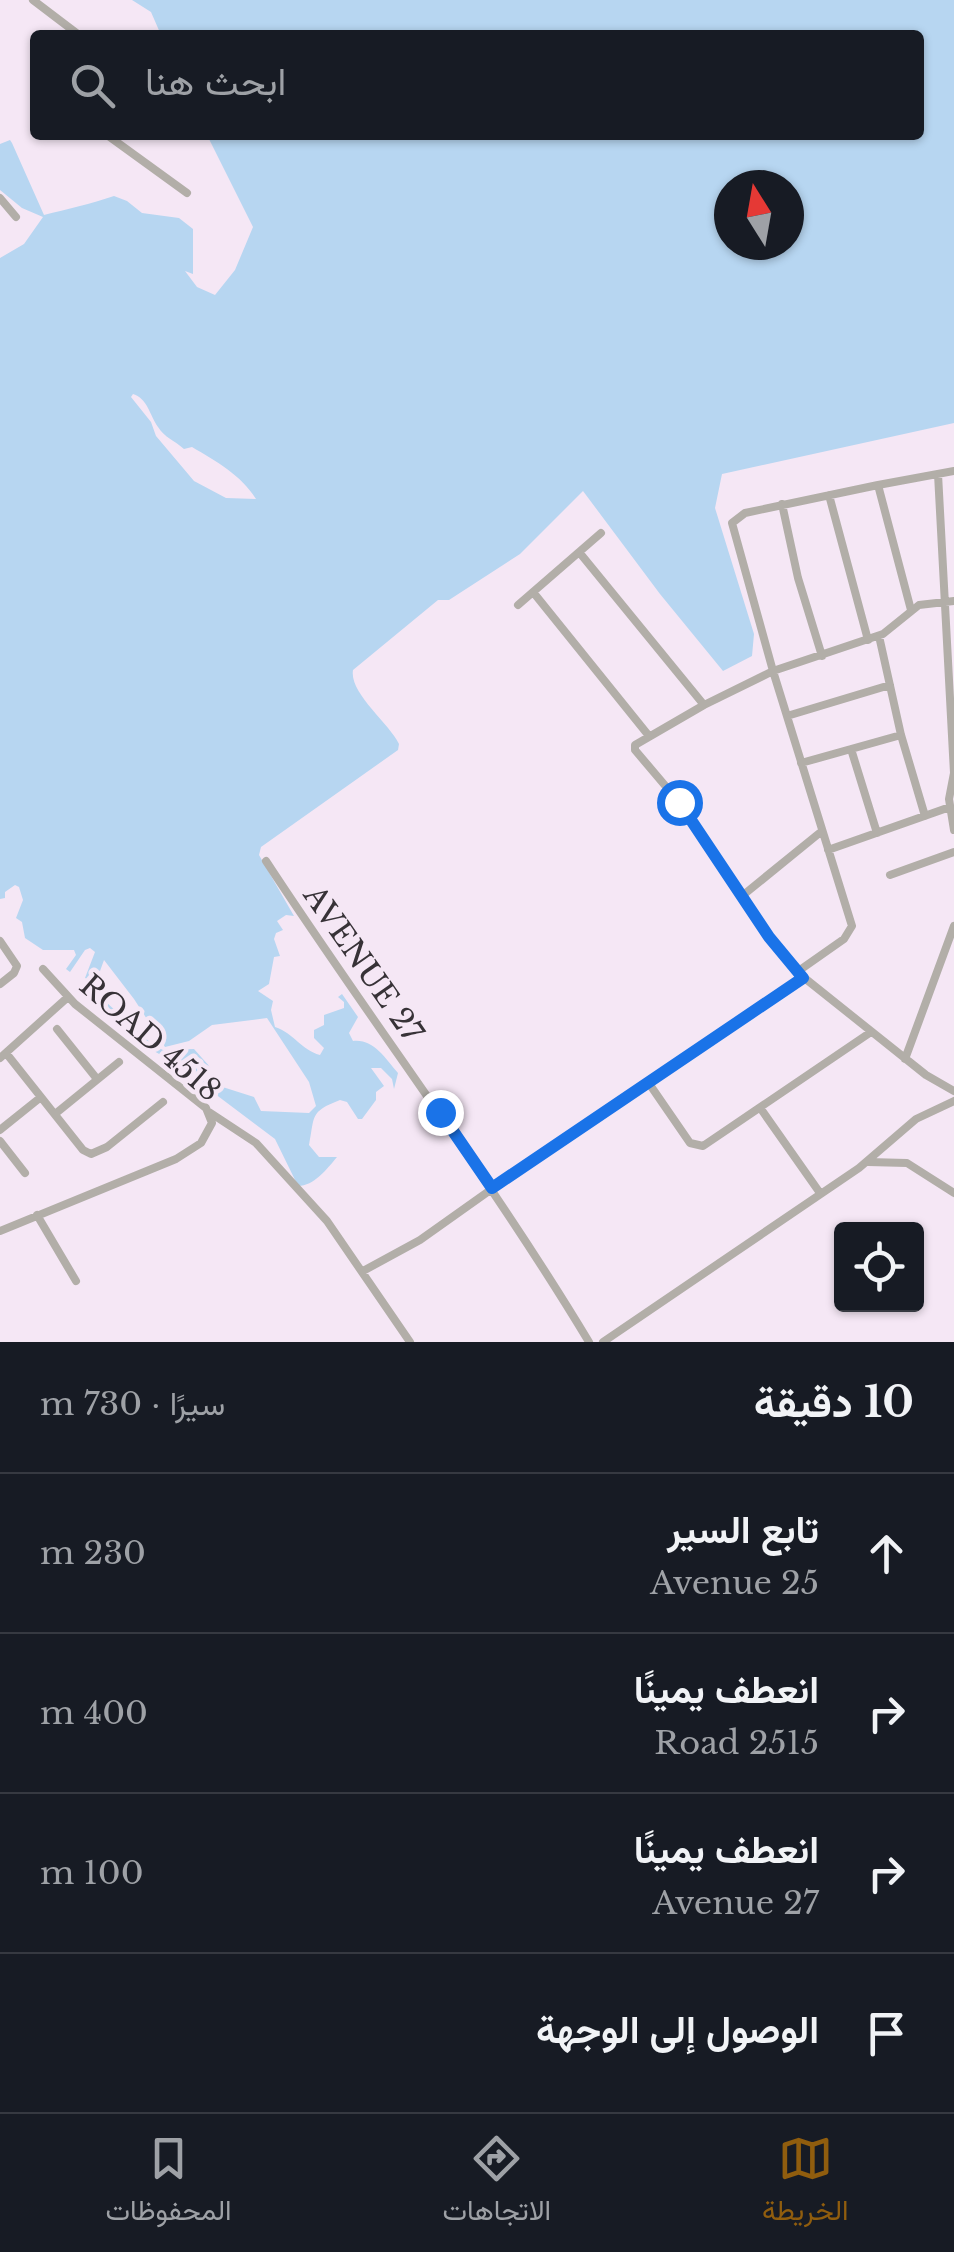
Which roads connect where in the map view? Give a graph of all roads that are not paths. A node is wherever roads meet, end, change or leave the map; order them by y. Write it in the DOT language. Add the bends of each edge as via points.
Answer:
graph roads {
  1 [pos="33,0"];
  2 [pos="72,30"];
  3 [pos="114,140"];
  4 [pos="188,193"];
  5 [pos="0,198"];
  6 [pos="16,218"];
  7 [pos="954,471"];
  8 [pos="938,474"];
  9 [pos="878,485"];
  10 [pos="829,494"];
  11 [pos="782,504"];
  12 [pos="601,533"];
  13 [pos="579,552"];
  14 [pos="533,592"];
  15 [pos="949,601"];
  16 [pos="518,605"];
  17 [pos="910,610"];
  18 [pos="879,636"];
  19 [pos="868,640"];
  20 [pos="951,653"];
  21 [pos="822,656"];
  22 [pos="773,671"];
  23 [pos="890,685"];
  24 [pos="704,704"];
  25 [pos="788,716"];
  26 [pos="901,735"];
  27 [pos="649,736"];
  28 [pos="850,749"];
  29 [pos="801,763"];
  30 [pos="954,773"];
  31 [pos="950,808"];
  32 [pos="924,816"];
  33 [pos="954,830"];
  34 [pos="822,831"];
  35 [pos="877,833"];
  36 [pos="828,850"];
  37 [pos="954,852"];
  38 [pos="266,861"];
  39 [pos="890,874"];
  40 [pos="742,896"];
  41 [pos="954,926"];
  42 [pos="0,941"];
  43 [pos="43,969"];
  44 [pos="800,975"];
  45 [pos="0,984"];
  46 [pos="68,998"];
  47 [pos="58,1029"];
  48 [pos="871,1032"];
  49 [pos="3,1055"];
  50 [pos="905,1060"];
  51 [pos="119,1062"];
  52 [pos="98,1080"];
  53 [pos="648,1082"];
  54 [pos="954,1090"];
  55 [pos="41,1097"];
  56 [pos="954,1101"];
  57 [pos="163,1102"];
  58 [pos="761,1109"];
  59 [pos="209,1112"];
  60 [pos="55,1114"];
  61 [pos="0,1130"];
  62 [pos="0,1140"];
  63 [pos="867,1162"];
  64 [pos="26,1173"];
  65 [pos="492,1188"];
  66 [pos="820,1193"];
  67 [pos="954,1193"];
  68 [pos="37,1215"];
  69 [pos="0,1231"];
  70 [pos="363,1271"];
  71 [pos="76,1280"];
  72 [pos="410,1342"];
  73 [pos="589,1342"];
  74 [pos="604,1342"];
  1 -- 2 [label="street"];
  3 -- 4 [label="street"];
  5 -- 6 [label="street"];
  7 -- 8 [label="street"];
  8 -- 9 [label="street"];
  8 -- 15 [label="street"];
  9 -- 10 [label="street"];
  9 -- 17 [label="street"];
  10 -- 11 [label="street"];
  10 -- 19 [label="street"];
  11 -- 21 [label="street"];
  11 -- 22 [label="street" via="739,515 731,526"];
  12 -- 13 [label="street"];
  13 -- 14 [label="street"];
  13 -- 24 [label="street"];
  14 -- 16 [label="street"];
  14 -- 27 [label="street"];
  15 -- 17 [label="street"];
  15 -- 20 [label="street"];
  17 -- 18 [label="street"];
  18 -- 19 [label="street"];
  18 -- 23 [label="street"];
  19 -- 21 [label="street"];
  20 -- 30 [label="street"];
  21 -- 22 [label="street"];
  22 -- 24 [label="street"];
  22 -- 25 [label="street"];
  23 -- 25 [label="street"];
  23 -- 26 [label="street"];
  24 -- 27 [label="street"];
  25 -- 29 [label="street"];
  26 -- 28 [label="street"];
  26 -- 32 [label="street"];
  27 -- 40 [label="street" via="635,750"];
  28 -- 29 [label="street"];
  28 -- 35 [label="street"];
  29 -- 34 [label="street"];
  30 -- 31 [label="street"];
  31 -- 32 [label="street"];
  31 -- 33 [label="street"];
  32 -- 35 [label="street"];
  34 -- 36 [label="street"];
  34 -- 40 [label="street"];
  35 -- 36 [label="street"];
  36 -- 44 [label="street" via="852,926"];
  37 -- 39 [label="street"];
  38 -- 65 [label="street, AVENUE 27"];
  40 -- 44 [label="street"];
  41 -- 50 [label="street"];
  42 -- 45 [label="street" via="17,966"];
  43 -- 46 [label="street, ROAD 4518"];
  44 -- 48 [label="street"];
  44 -- 53 [label="street"];
  46 -- 49 [label="street"];
  46 -- 59 [label="street, ROAD 4518"];
  47 -- 52 [label="street"];
  48 -- 50 [label="street"];
  48 -- 58 [label="street"];
  49 -- 55 [label="street"];
  50 -- 54 [label="street"];
  51 -- 52 [label="street"];
  52 -- 60 [label="street"];
  53 -- 58 [label="street" via="692,1146 709,1143"];
  53 -- 65 [label="street"];
  55 -- 60 [label="street"];
  55 -- 61 [label="street"];
  56 -- 63 [label="street" via="916,1119"];
  57 -- 60 [label="street" via="96,1154 83,1150"];
  58 -- 66 [label="street"];
  59 -- 68 [label="street, ROAD 4518" via="208,1134 189,1152"];
  59 -- 70 [label="street" via="264,1151"];
  62 -- 64 [label="street"];
  63 -- 66 [label="street"];
  63 -- 67 [label="street" via="907,1163"];
  65 -- 70 [label="street"];
  65 -- 73 [label="street, AVENUE 27"];
  66 -- 74 [label="street"];
  68 -- 69 [label="street, ROAD 4518"];
  68 -- 71 [label="street"];
  70 -- 72 [label="street"];
}
